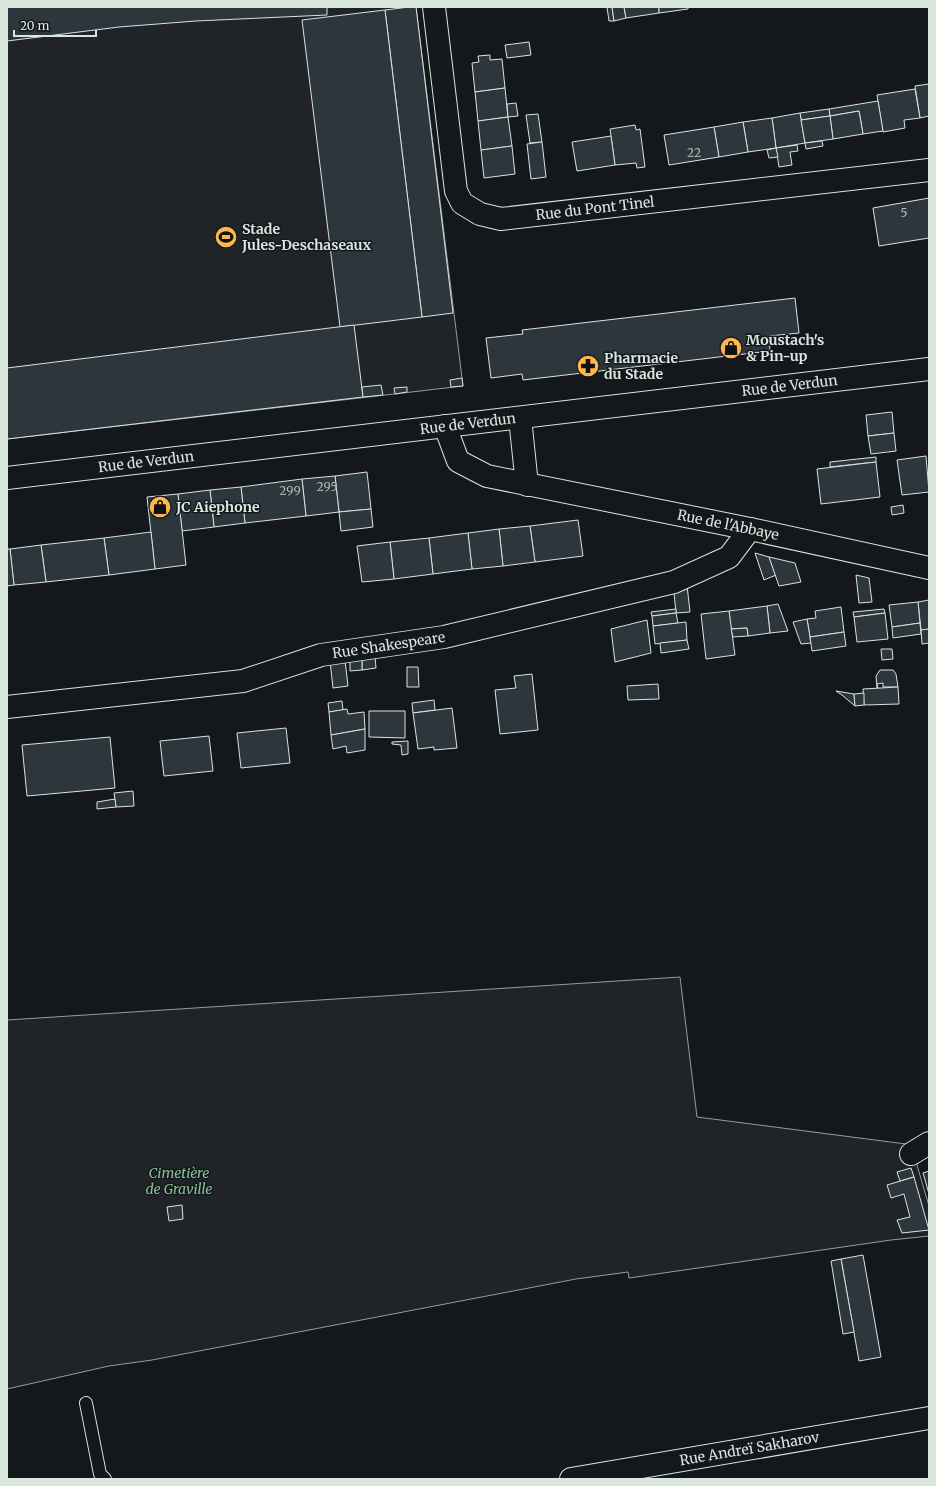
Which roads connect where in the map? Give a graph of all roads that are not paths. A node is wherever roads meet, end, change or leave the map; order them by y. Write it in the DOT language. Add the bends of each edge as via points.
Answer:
graph roads {
  1 [pos="434,7"];
  2 [pos="929,170"];
  3 [pos="929,369"];
  4 [pos="520,418"];
  5 [pos="445,426"];
  6 [pos="7,478"];
  7 [pos="527,485"];
  8 [pos="750,529"];
  9 [pos="929,568"];
  10 [pos="7,707"];
  11 [pos="86,1403"];
  12 [pos="929,1418"];
  13 [pos="105,1479"];
  14 [pos="571,1479"];
  1 -- 2 [label="street, Rue du Pont Tinel" via="456,191 462,203 480,214 501,219"];
  3 -- 4 [label="street, Rue de Verdun"];
  4 -- 5 [label="street, Rue de Verdun"];
  4 -- 7 [label="street"];
  5 -- 6 [label="street, Rue de Verdun"];
  5 -- 7 [label="street, Rue de l'Abbaye" via="458,461 487,476"];
  7 -- 8 [label="street, Rue de l'Abbaye"];
  8 -- 9 [label="street, Rue de l'Abbaye"];
  8 -- 10 [label="street, Rue Shakespeare" via="729,557 674,582 444,637 321,655 243,681"];
  11 -- 13 [label="lane" via="100,1474"];
  12 -- 14 [label="street, Rue Andreï Sakharov"];
}
